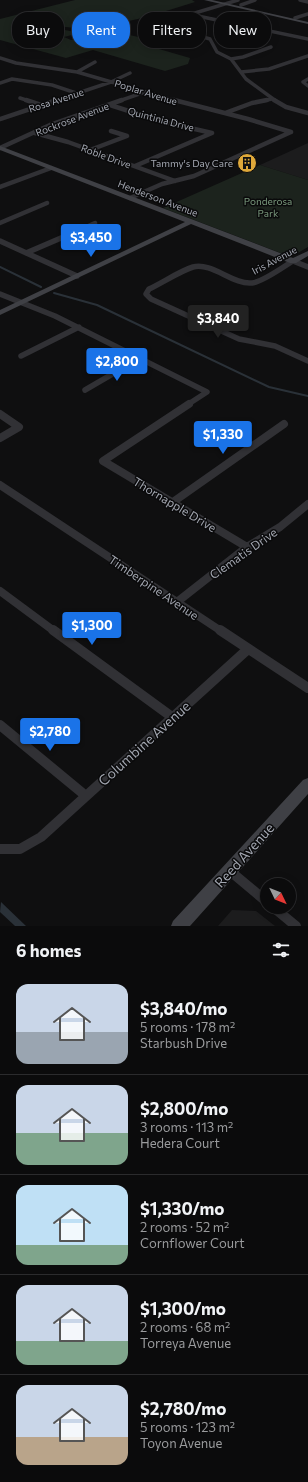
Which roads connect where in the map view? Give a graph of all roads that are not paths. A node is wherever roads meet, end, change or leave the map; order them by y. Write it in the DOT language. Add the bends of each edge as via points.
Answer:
graph roads {
  1 [pos="206,0"];
  2 [pos="238,0"];
  3 [pos="255,0"];
  4 [pos="300,0"];
  5 [pos="308,2"];
  6 [pos="225,4"];
  7 [pos="241,5"];
  8 [pos="199,12"];
  9 [pos="308,15"];
  10 [pos="206,17"];
  11 [pos="295,18"];
  12 [pos="308,23"];
  13 [pos="206,37"];
  14 [pos="308,39"];
  15 [pos="268,48"];
  16 [pos="308,56"];
  17 [pos="0,58"];
  18 [pos="26,58"];
  19 [pos="231,59"];
  20 [pos="95,62"];
  21 [pos="16,63"];
  22 [pos="77,72"];
  23 [pos="241,72"];
  24 [pos="130,73"];
  25 [pos="308,79"];
  26 [pos="111,82"];
  27 [pos="0,83"];
  28 [pos="308,86"];
  29 [pos="146,92"];
  30 [pos="76,93"];
  31 [pos="20,98"];
  32 [pos="272,99"];
  33 [pos="41,105"];
  34 [pos="110,105"];
  35 [pos="225,113"];
  36 [pos="308,113"];
  37 [pos="1,117"];
  38 [pos="111,131"];
  39 [pos="35,133"];
  40 [pos="0,148"];
  41 [pos="90,150"];
  42 [pos="135,166"];
  43 [pos="51,168"];
  44 [pos="176,181"];
  45 [pos="0,187"];
  46 [pos="130,198"];
  47 [pos="47,203"];
  48 [pos="190,222"];
  49 [pos="0,223"];
  50 [pos="95,223"];
  51 [pos="0,241"];
  52 [pos="26,253"];
  53 [pos="308,253"];
  54 [pos="293,261"];
  55 [pos="308,267"];
  56 [pos="77,276"];
  57 [pos="0,294"];
  58 [pos="21,303"];
  59 [pos="0,313"];
  60 [pos="79,327"];
  61 [pos="21,356"];
  62 [pos="140,358"];
  63 [pos="308,361"];
  64 [pos="85,390"];
  65 [pos="0,414"];
  66 [pos="284,424"];
  67 [pos="0,438"];
  68 [pos="0,485"];
  69 [pos="173,502"];
  70 [pos="308,504"];
  71 [pos="247,547"];
  72 [pos="0,591"];
  73 [pos="177,602"];
  74 [pos="248,649"];
  75 [pos="308,688"];
  76 [pos="172,717"];
  77 [pos="0,725"];
  78 [pos="308,784"];
  79 [pos="86,796"];
  80 [pos="0,849"];
  81 [pos="230,871"];
  82 [pos="260,896"];
  83 [pos="281,914"];
  84 [pos="179,926"];
  85 [pos="296,926"];
  1 -- 6 [label="street"];
  2 -- 6 [label="street"];
  3 -- 7 [label="street"];
  4 -- 5 [label="street"];
  6 -- 8 [label="street"];
  6 -- 12 [label="street"];
  9 -- 11 [label="street"];
  10 -- 14 [label="street"];
  13 -- 19 [label="street" via="217,52"];
  15 -- 19 [label="street"];
  16 -- 23 [label="street" via="269,69"];
  17 -- 21 [label="street, Poplar Avenue"];
  18 -- 21 [label="street"];
  19 -- 23 [label="street"];
  20 -- 22 [label="street"];
  21 -- 22 [label="street, Poplar Avenue"];
  22 -- 26 [label="street, Poplar Avenue"];
  23 -- 32 [label="street"];
  24 -- 26 [label="street, Rosa Avenue"];
  25 -- 28 [label="street" via="302,82"];
  26 -- 29 [label="street, Poplar Avenue"];
  26 -- 30 [label="street, Rosa Avenue"];
  27 -- 30 [label="street" via="12,79 52,85"];
  29 -- 34 [label="street, Rockrose Avenue"];
  29 -- 35 [label="street, Poplar Avenue"];
  30 -- 33 [label="street, Rosa Avenue"];
  31 -- 33 [label="street"];
  32 -- 35 [label="street"];
  32 -- 36 [label="street" via="286,107"];
  33 -- 37 [label="street, Rosa Avenue"];
  34 -- 39 [label="street, Rockrose Avenue" via="50,125"];
  34 -- 42 [label="street, Quintinia Drive" via="160,121 212,133"];
  35 -- 44 [label="street, Poplar Avenue" via="291,132 194,176"];
  38 -- 41 [label="street" via="127,136"];
  39 -- 40 [label="street, Rockrose Avenue"];
  39 -- 41 [label="street, Roble Drive"];
  40 -- 43 [label="street, Henderson Avenue"];
  41 -- 42 [label="street, Roble Drive"];
  42 -- 44 [label="street, Roble Drive"];
  43 -- 45 [label="street"];
  43 -- 46 [label="street, Henderson Avenue"];
  44 -- 46 [label="street" via="162,184"];
  46 -- 48 [label="street, Henderson Avenue"];
  47 -- 49 [label="street"];
  48 -- 54 [label="street, Henderson Avenue"];
  48 -- 56 [label="street"];
  50 -- 52 [label="street"];
  51 -- 52 [label="street"];
  52 -- 56 [label="street"];
  53 -- 54 [label="street, Iris Avenue"];
  54 -- 55 [label="street, Henderson Avenue"];
  54 -- 63 [label="street, Iris Avenue" via="259,281 249,283 207,268 189,269 150,289 146,294 238,339 276,346"];
  56 -- 58 [label="street"];
  57 -- 58 [label="street"];
  58 -- 59 [label="street"];
  58 -- 60 [label="street"];
  60 -- 61 [label="street"];
  60 -- 62 [label="street"];
  62 -- 64 [label="street"];
  62 -- 69 [label="street, Thornapple Drive" via="207,392 103,461"];
  65 -- 67 [label="street" via="19,427"];
  66 -- 69 [label="street"];
  68 -- 73 [label="street, Timberpine Avenue"];
  69 -- 71 [label="street, Thornapple Drive"];
  70 -- 71 [label="street, Clematis Drive" via="280,527"];
  71 -- 73 [label="street, Clematis Drive"];
  72 -- 76 [label="street"];
  73 -- 74 [label="street, Timberpine Avenue"];
  74 -- 75 [label="street, Timberpine Avenue"];
  74 -- 76 [label="street, Columbine Avenue"];
  76 -- 79 [label="street, Columbine Avenue"];
  77 -- 79 [label="street"];
  78 -- 81 [label="street, Reed Avenue"];
  79 -- 80 [label="street, Columbine Avenue" via="41,837 20,849"];
  81 -- 82 [label="street"];
  81 -- 84 [label="street, Reed Avenue"];
  83 -- 85 [label="street"];
}
